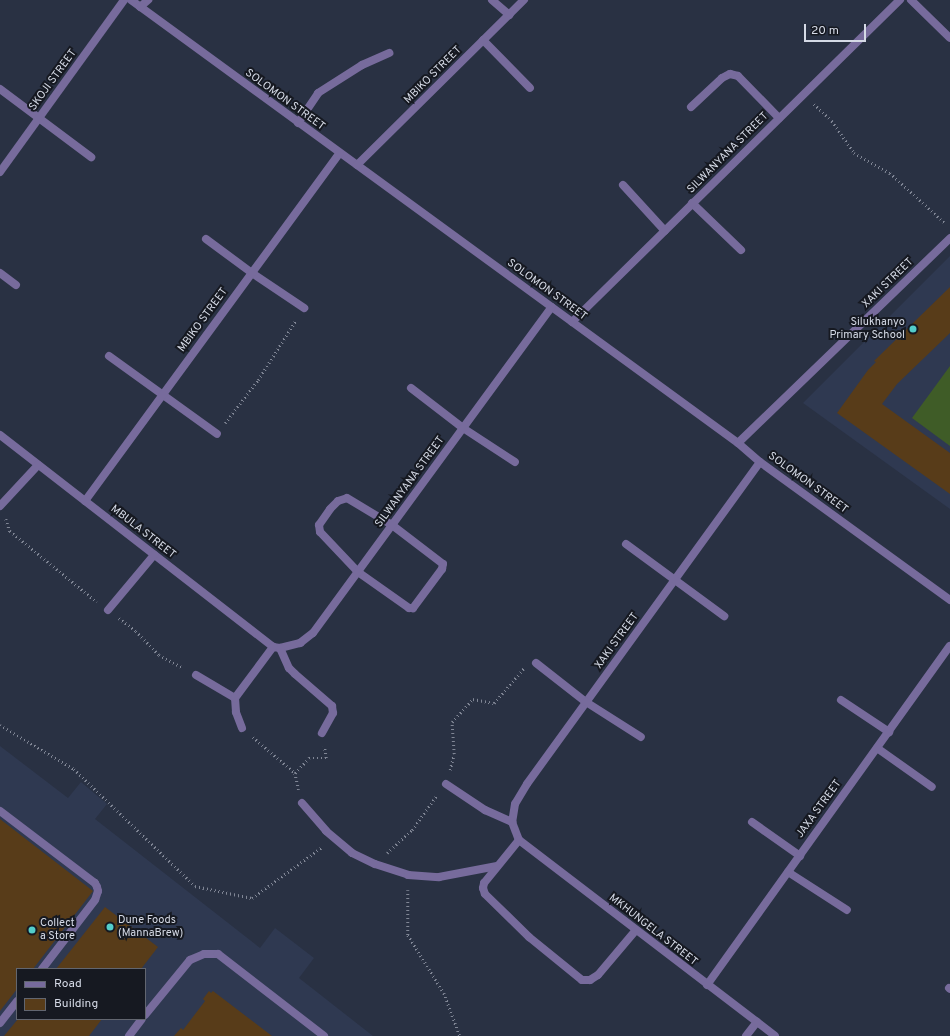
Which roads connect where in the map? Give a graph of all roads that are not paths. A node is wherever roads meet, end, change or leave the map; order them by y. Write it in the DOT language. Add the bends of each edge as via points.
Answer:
graph roads {
  1 [pos="124,0"];
  2 [pos="130,0"];
  3 [pos="148,0"];
  4 [pos="492,0"];
  5 [pos="524,0"];
  6 [pos="900,0"];
  7 [pos="911,0"];
  8 [pos="140,7"];
  9 [pos="509,15"];
  10 [pos="950,38"];
  11 [pos="483,40"];
  12 [pos="389,53"];
  13 [pos="530,88"];
  14 [pos="0,89"];
  15 [pos="691,107"];
  16 [pos="39,118"];
  17 [pos="779,118"];
  18 [pos="298,123"];
  19 [pos="340,153"];
  20 [pos="91,157"];
  21 [pos="357,165"];
  22 [pos="0,172"];
  23 [pos="623,185"];
  24 [pos="692,203"];
  25 [pos="665,231"];
  26 [pos="950,238"];
  27 [pos="206,239"];
  28 [pos="741,250"];
  29 [pos="0,273"];
  30 [pos="252,273"];
  31 [pos="16,285"];
  32 [pos="552,307"];
  33 [pos="304,308"];
  34 [pos="572,322"];
  35 [pos="109,356"];
  36 [pos="411,388"];
  37 [pos="163,394"];
  38 [pos="463,428"];
  39 [pos="217,434"];
  40 [pos="0,436"];
  41 [pos="738,443"];
  42 [pos="515,462"];
  43 [pos="760,462"];
  44 [pos="38,465"];
  45 [pos="85,501"];
  46 [pos="1,506"];
  47 [pos="392,525"];
  48 [pos="626,544"];
  49 [pos="154,554"];
  50 [pos="358,572"];
  51 [pos="675,580"];
  52 [pos="950,600"];
  53 [pos="108,610"];
  54 [pos="724,616"];
  55 [pos="950,646"];
  56 [pos="276,647"];
  57 [pos="536,663"];
  58 [pos="196,675"];
  59 [pos="235,698"];
  60 [pos="841,700"];
  61 [pos="586,702"];
  62 [pos="242,728"];
  63 [pos="889,732"];
  64 [pos="322,733"];
  65 [pos="641,737"];
  66 [pos="877,748"];
  67 [pos="446,784"];
  68 [pos="932,788"];
  69 [pos="302,803"];
  70 [pos="0,811"];
  71 [pos="512,822"];
  72 [pos="752,822"];
  73 [pos="519,840"];
  74 [pos="800,856"];
  75 [pos="498,866"];
  76 [pos="788,872"];
  77 [pos="847,910"];
  78 [pos="636,930"];
  79 [pos="43,968"];
  80 [pos="707,985"];
  81 [pos="16,1002"];
  82 [pos="146,1014"];
  83 [pos="141,1020"];
  84 [pos="757,1022"];
  85 [pos="0,1023"];
  86 [pos="129,1036"];
  87 [pos="324,1036"];
  88 [pos="746,1036"];
  89 [pos="775,1036"];
  1 -- 16 [label="street, SKOJI STREET"];
  2 -- 8 [label="street, SOLOMON STREET"];
  3 -- 8 [label="street"];
  4 -- 9 [label="street"];
  5 -- 9 [label="street, MBIKO STREET"];
  6 -- 17 [label="street, SILWANYANA STREET"];
  7 -- 10 [label="street"];
  8 -- 18 [label="street, SOLOMON STREET"];
  9 -- 11 [label="street, MBIKO STREET"];
  11 -- 13 [label="street"];
  11 -- 21 [label="street, MBIKO STREET"];
  12 -- 18 [label="street" via="362,65 318,94"];
  14 -- 16 [label="street"];
  15 -- 17 [label="street" via="722,78 730,74 738,76"];
  16 -- 20 [label="street"];
  16 -- 22 [label="street, SKOJI STREET"];
  17 -- 24 [label="street, SILWANYANA STREET"];
  18 -- 19 [label="street, SOLOMON STREET"];
  19 -- 21 [label="street, SOLOMON STREET"];
  19 -- 30 [label="street, MBIKO STREET"];
  21 -- 32 [label="street, SOLOMON STREET"];
  23 -- 25 [label="street"];
  24 -- 25 [label="street, SILWANYANA STREET"];
  24 -- 28 [label="street"];
  25 -- 34 [label="street, SILWANYANA STREET"];
  26 -- 41 [label="street, XAKI STREET"];
  27 -- 30 [label="street"];
  29 -- 31 [label="street"];
  30 -- 33 [label="street"];
  30 -- 37 [label="street, MBIKO STREET"];
  32 -- 34 [label="street, SOLOMON STREET"];
  32 -- 38 [label="street, SILWANYANA STREET"];
  34 -- 41 [label="street, SOLOMON STREET"];
  35 -- 37 [label="street"];
  36 -- 38 [label="street"];
  37 -- 39 [label="street"];
  37 -- 45 [label="street, MBIKO STREET"];
  38 -- 42 [label="street"];
  38 -- 47 [label="street, SILWANYANA STREET"];
  40 -- 44 [label="street, MBULA STREET"];
  41 -- 43 [label="street, SOLOMON STREET"];
  43 -- 51 [label="street, XAKI STREET"];
  43 -- 52 [label="street, SOLOMON STREET"];
  44 -- 45 [label="street, MBULA STREET"];
  44 -- 46 [label="street"];
  45 -- 49 [label="street, MBULA STREET"];
  47 -- 50 [label="street, SILWANYANA STREET"];
  47 -- 50 [label="street" via="347,498 338,501 319,525 320,532"];
  47 -- 50 [label="street" via="443,564 442,570 416,605 410,608"];
  48 -- 51 [label="street"];
  49 -- 53 [label="street"];
  49 -- 56 [label="street, MBULA STREET"];
  50 -- 56 [label="street, SILWANYANA STREET" via="313,633 300,643"];
  51 -- 54 [label="street"];
  51 -- 61 [label="street, XAKI STREET"];
  55 -- 63 [label="street, JAXA STREET"];
  56 -- 59 [label="street"];
  56 -- 64 [label="street" via="289,668 332,706 333,713"];
  57 -- 61 [label="street"];
  58 -- 59 [label="street"];
  59 -- 62 [label="street" via="236,712"];
  60 -- 63 [label="street"];
  61 -- 65 [label="street"];
  61 -- 71 [label="street, XAKI STREET" via="527,784 515,804"];
  63 -- 66 [label="street, JAXA STREET"];
  66 -- 68 [label="street"];
  66 -- 74 [label="street, JAXA STREET"];
  67 -- 71 [label="street" via="485,810"];
  69 -- 75 [label="street" via="334,838 352,853 408,875 439,876"];
  70 -- 79 [label="street" via="97,887 95,900"];
  71 -- 73 [label="street"];
  72 -- 74 [label="street"];
  73 -- 75 [label="street"];
  73 -- 78 [label="street, MKHUNGELA STREET"];
  74 -- 76 [label="street, JAXA STREET"];
  75 -- 78 [label="street" via="484,883 485,894 529,937 582,980 590,980 598,975"];
  76 -- 77 [label="street"];
  76 -- 80 [label="street, JAXA STREET"];
  78 -- 80 [label="street, MKHUNGELA STREET"];
  80 -- 84 [label="street, MKHUNGELA STREET"];
  81 -- 85 [label="street"];
  82 -- 87 [label="street" via="190,960 204,954 218,954"];
  83 -- 86 [label="street"];
  84 -- 88 [label="street"];
  84 -- 89 [label="street, MKHUNGELA STREET"];
}
